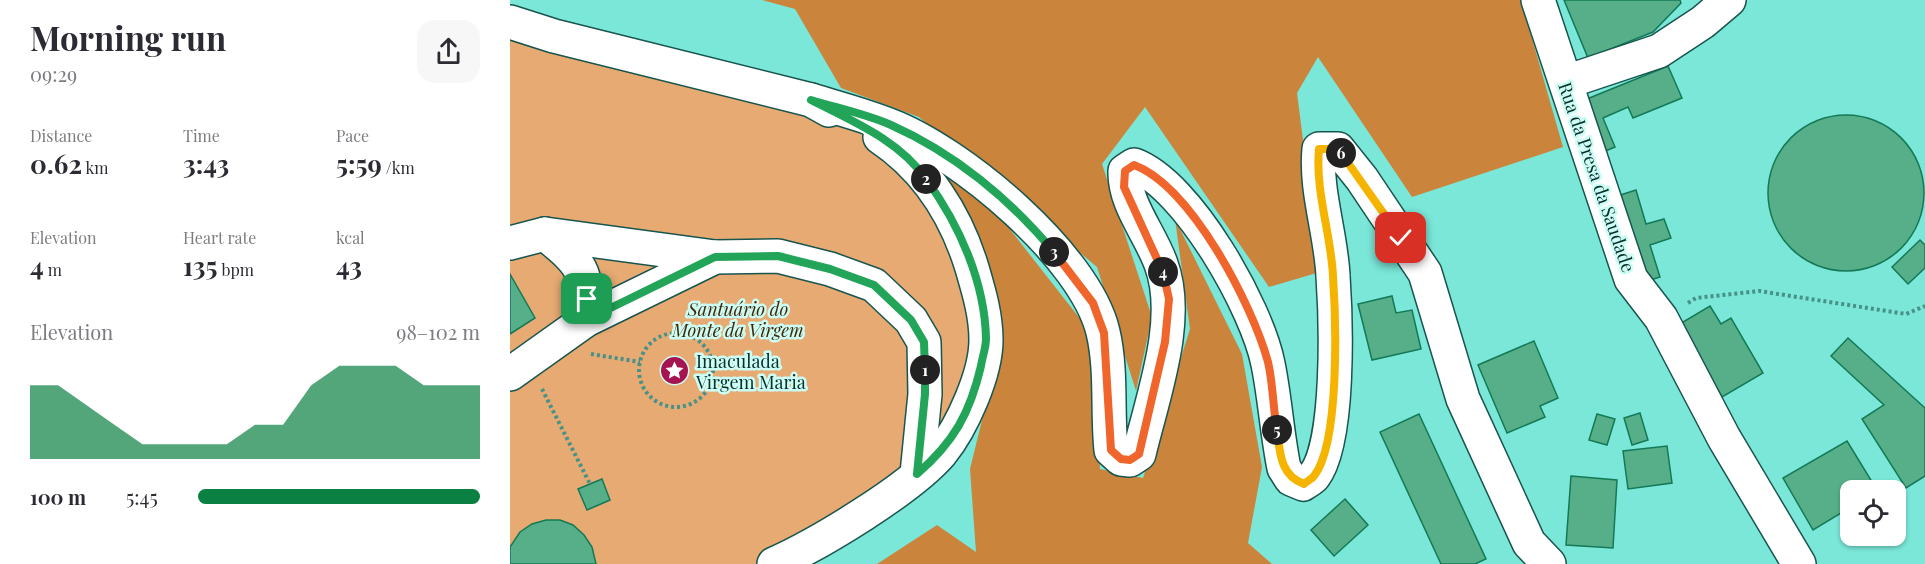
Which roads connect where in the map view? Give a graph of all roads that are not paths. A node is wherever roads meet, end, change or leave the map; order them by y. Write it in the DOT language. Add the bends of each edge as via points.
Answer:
graph roads {
  1 [pos="1538,0"];
  2 [pos="1729,0"];
  3 [pos="510,22"];
  4 [pos="1566,82"];
  5 [pos="811,100"];
  6 [pos="544,234"];
  7 [pos="510,243"];
  8 [pos="715,257"];
  9 [pos="586,320"];
  10 [pos="519,368"];
  11 [pos="917,474"];
  12 [pos="774,564"];
  13 [pos="1549,564"];
  14 [pos="1799,564"];
  1 -- 4 [label="street, Rua da Presa da Saudade"];
  2 -- 4 [label="street" via="1659,51"];
  3 -- 5 [label="street"];
  4 -- 14 [label="street, Rua da Presa da Saudade" via="1631,279 1661,318 1724,438"];
  5 -- 11 [label="street" via="899,150 924,175 946,206 967,252 982,305 986,341 976,388 961,426 940,454"];
  5 -- 13 [label="street" via="891,125 968,168 1033,227 1093,303 1104,333 1111,450 1121,459 1130,460 1139,454 1165,342 1169,299 1162,265 1124,187 1125,171 1134,165 1148,170 1166,185 1230,269 1268,363 1284,468 1291,479 1304,484 1314,477 1331,428 1333,276 1317,174 1319,149 1338,149 1425,273 1463,399 1529,543"];
  6 -- 7 [label="street"];
  6 -- 8 [label="street"];
  6 -- 9 [label="street" via="576,259 585,281"];
  8 -- 9 [label="street"];
  8 -- 11 [label="street" via="778,256 830,269 874,285 911,320 924,342 925,394"];
  9 -- 10 [label="street"];
  11 -- 12 [label="street" via="831,533"];
}
